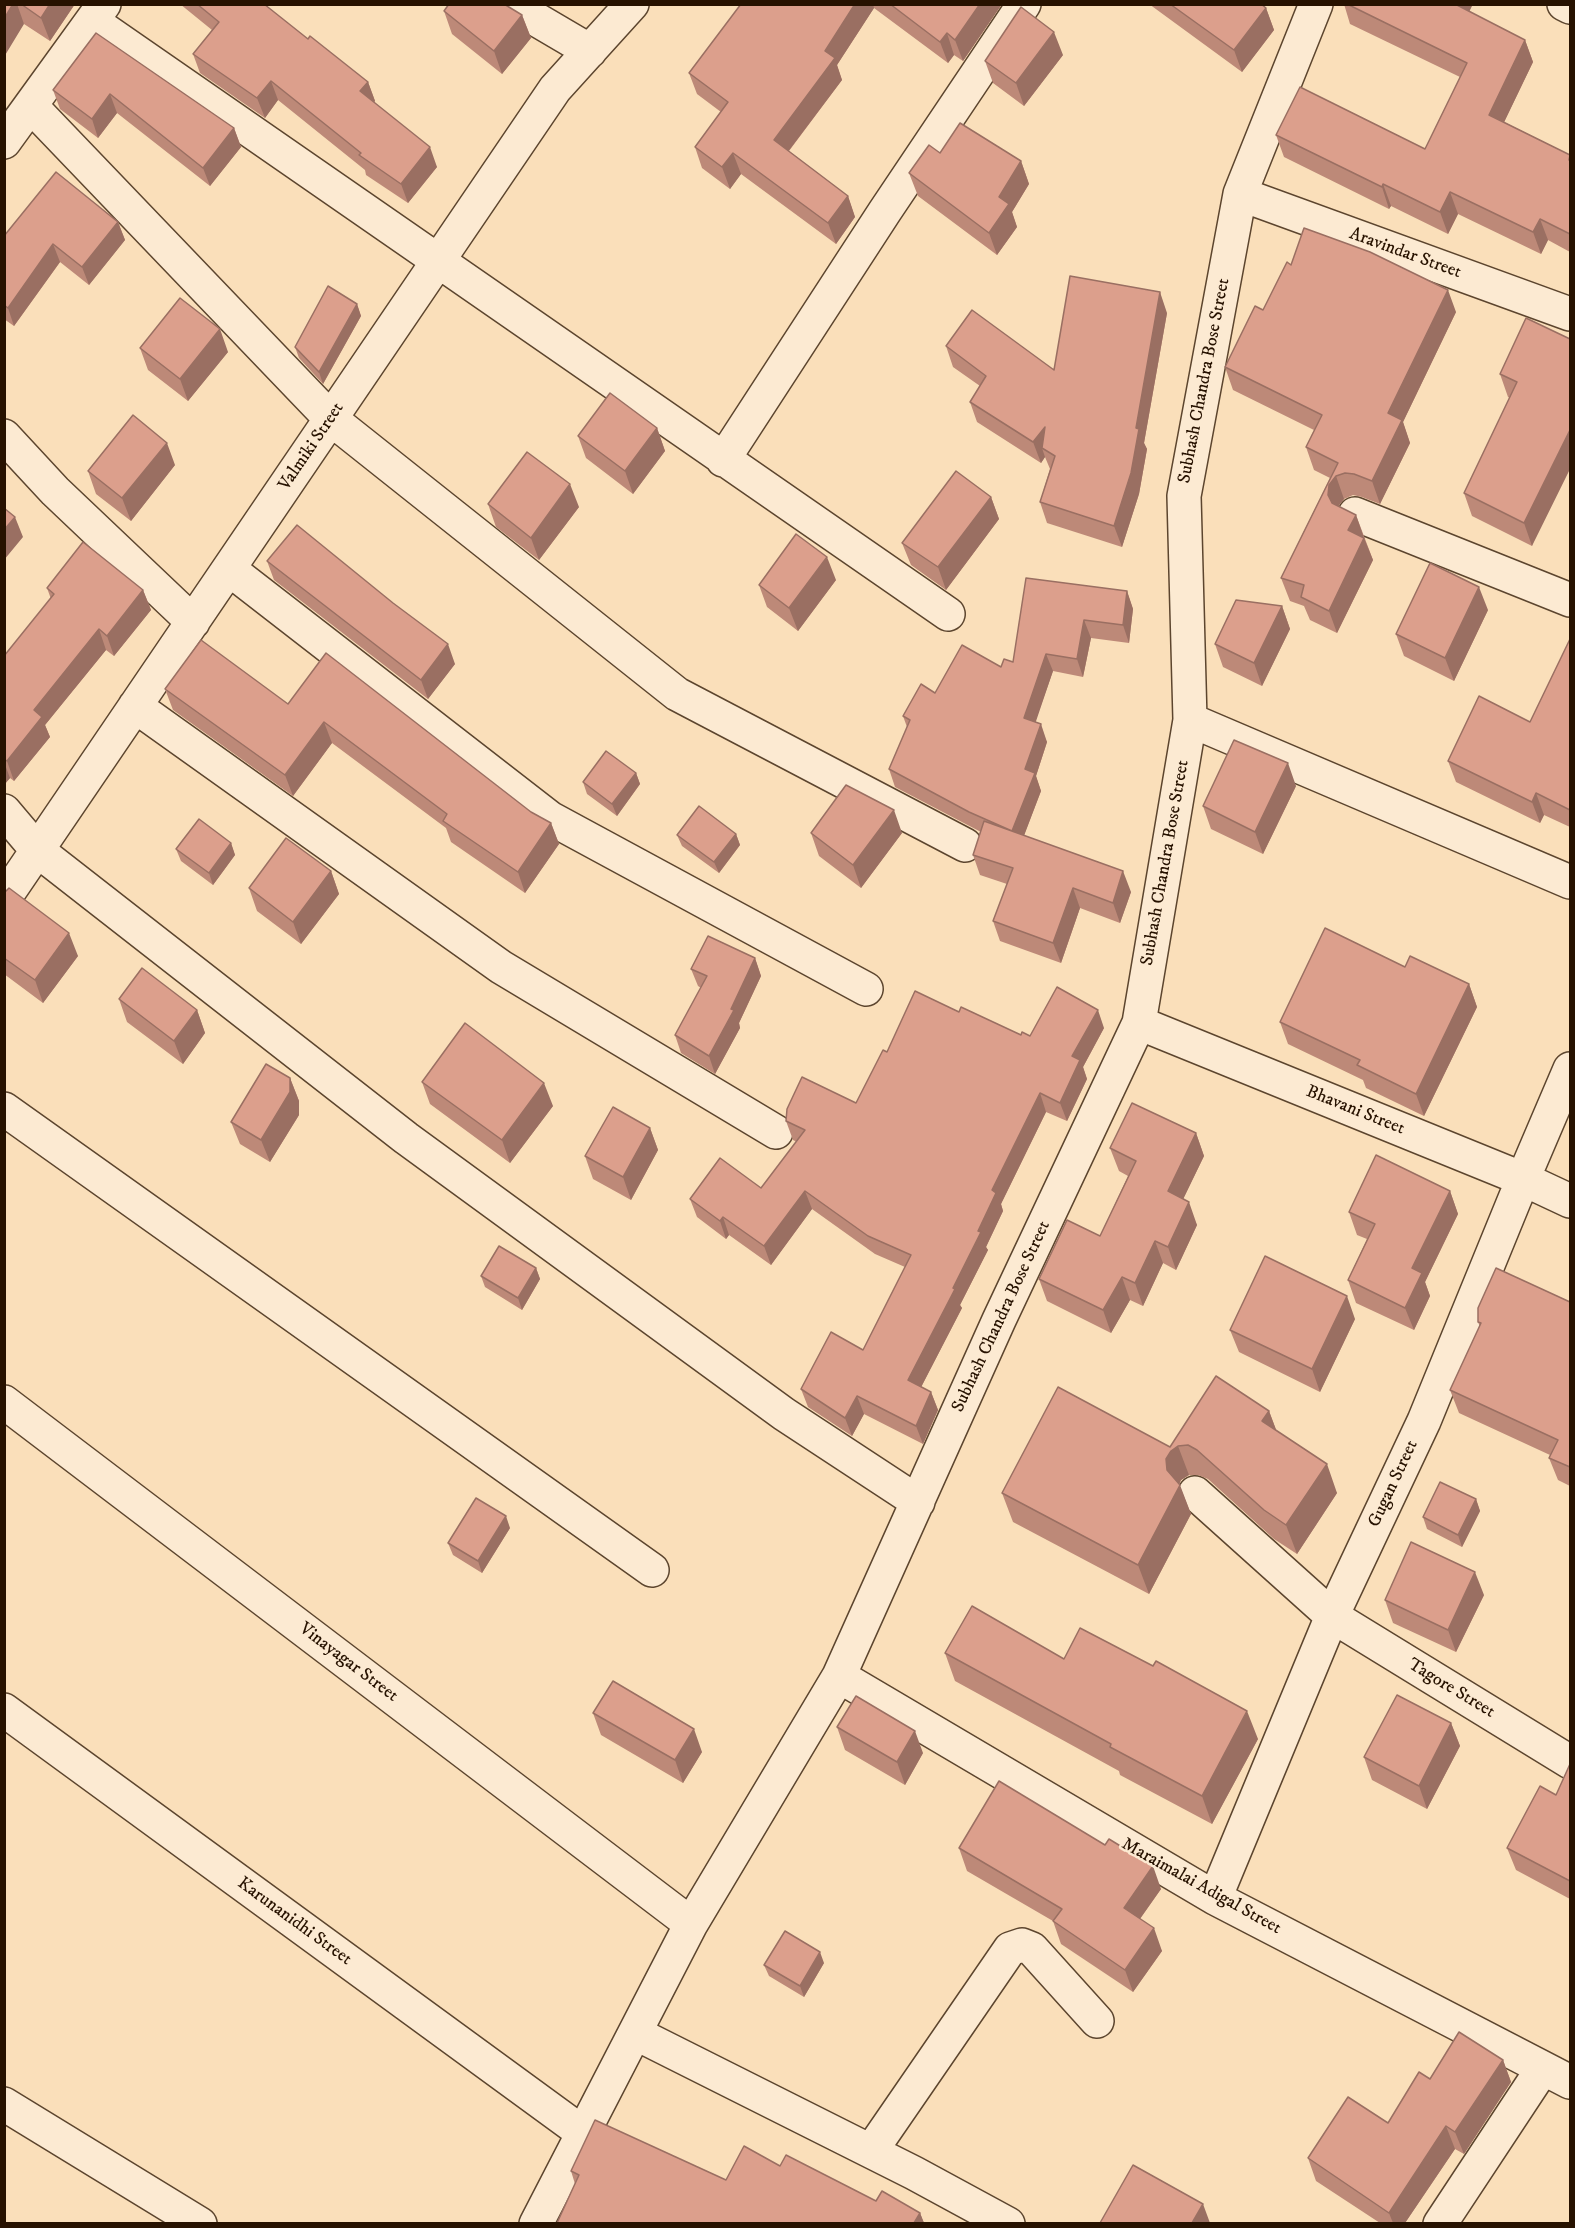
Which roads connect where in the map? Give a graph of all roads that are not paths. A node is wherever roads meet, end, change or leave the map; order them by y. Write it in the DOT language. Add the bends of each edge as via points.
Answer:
graph roads {
  1 [pos="510,4"];
  2 [pos="632,4"];
  3 [pos="1024,4"];
  4 [pos="1316,4"];
  5 [pos="1564,4"];
  6 [pos="1570,7"];
  7 [pos="98,13"];
  8 [pos="590,51"];
  9 [pos="31,106"];
  10 [pos="4,142"];
  11 [pos="1240,194"];
  12 [pos="439,259"];
  13 [pos="1570,314"];
  14 [pos="331,419"];
  15 [pos="4,436"];
  16 [pos="723,460"];
  17 [pos="1355,514"];
  18 [pos="229,569"];
  19 [pos="1570,600"];
  20 [pos="948,614"];
  21 [pos="193,622"];
  22 [pos="135,706"];
  23 [pos="1190,720"];
  24 [pos="4,811"];
  25 [pos="965,845"];
  26 [pos="37,850"];
  27 [pos="1570,882"];
  28 [pos="4,899"];
  29 [pos="866,989"];
  30 [pos="1139,1023"];
  31 [pos="1570,1070"];
  32 [pos="4,1109"];
  33 [pos="776,1132"];
  34 [pos="1523,1179"];
  35 [pos="1570,1201"];
  36 [pos="4,1402"];
  37 [pos="1194,1493"];
  38 [pos="918,1502"];
  39 [pos="652,1570"];
  40 [pos="1332,1616"];
  41 [pos="839,1676"];
  42 [pos="4,1710"];
  43 [pos="1570,1762"];
  44 [pos="1215,1898"];
  45 [pos="691,1924"];
  46 [pos="1097,2021"];
  47 [pos="635,2033"];
  48 [pos="1557,2075"];
  49 [pos="4,2104"];
  50 [pos="583,2133"];
  51 [pos="871,2151"];
  52 [pos="200,2223"];
  53 [pos="536,2223"];
  54 [pos="1008,2223"];
  55 [pos="1440,2223"];
  1 -- 8 [label="street"];
  2 -- 8 [label="street, Valmiki Street"];
  3 -- 16 [label="street"];
  4 -- 11 [label="street, Subhash Chandra Bose Street"];
  5 -- 6 [label="street"];
  7 -- 9 [label="street"];
  7 -- 12 [label="street"];
  8 -- 12 [label="street, Valmiki Street" via="555,89"];
  9 -- 10 [label="street"];
  9 -- 14 [label="street"];
  11 -- 13 [label="street, Aravindar Street"];
  11 -- 23 [label="street, Subhash Chandra Bose Street" via="1184,496"];
  12 -- 14 [label="street, Valmiki Street"];
  12 -- 16 [label="street"];
  14 -- 18 [label="street, Valmiki Street"];
  14 -- 25 [label="street" via="676,694"];
  15 -- 21 [label="street" via="55,492"];
  16 -- 20 [label="street"];
  17 -- 19 [label="street"];
  18 -- 21 [label="street, Valmiki Street"];
  18 -- 29 [label="street" via="550,818"];
  21 -- 22 [label="street, Valmiki Street"];
  22 -- 26 [label="street, Valmiki Street"];
  22 -- 33 [label="street" via="501,967"];
  23 -- 27 [label="street"];
  23 -- 30 [label="street, Subhash Chandra Bose Street"];
  24 -- 26 [label="street"];
  26 -- 28 [label="street, Valmiki Street"];
  26 -- 38 [label="street" via="416,1145 784,1414"];
  30 -- 34 [label="street, Bhavani Street"];
  30 -- 38 [label="street, Subhash Chandra Bose Street"];
  31 -- 34 [label="street, Gugan Street"];
  32 -- 39 [label="street"];
  34 -- 35 [label="street, Bhavani Street"];
  34 -- 40 [label="street, Gugan Street" via="1424,1421"];
  36 -- 45 [label="street, Vinayagar Street"];
  37 -- 40 [label="street, Tagore Street"];
  38 -- 41 [label="street, Subhash Chandra Bose Street"];
  40 -- 43 [label="street, Tagore Street"];
  40 -- 44 [label="street, Gugan Street"];
  41 -- 44 [label="street, Maraimalai Adigal Street"];
  41 -- 45 [label="street, Subhash Chandra Bose Street"];
  42 -- 50 [label="street, Karunanidhi Street"];
  44 -- 48 [label="street, Maraimalai Adigal Street"];
  45 -- 47 [label="street, Subhash Chandra Bose Street"];
  46 -- 51 [label="street" via="1032,1949 1022,1945 1010,1949"];
  47 -- 50 [label="street, Subhash Chandra Bose Street"];
  47 -- 51 [label="street"];
  48 -- 55 [label="street"];
  49 -- 52 [label="street"];
  50 -- 53 [label="street, Subhash Chandra Bose Street"];
  51 -- 54 [label="street"];
}
